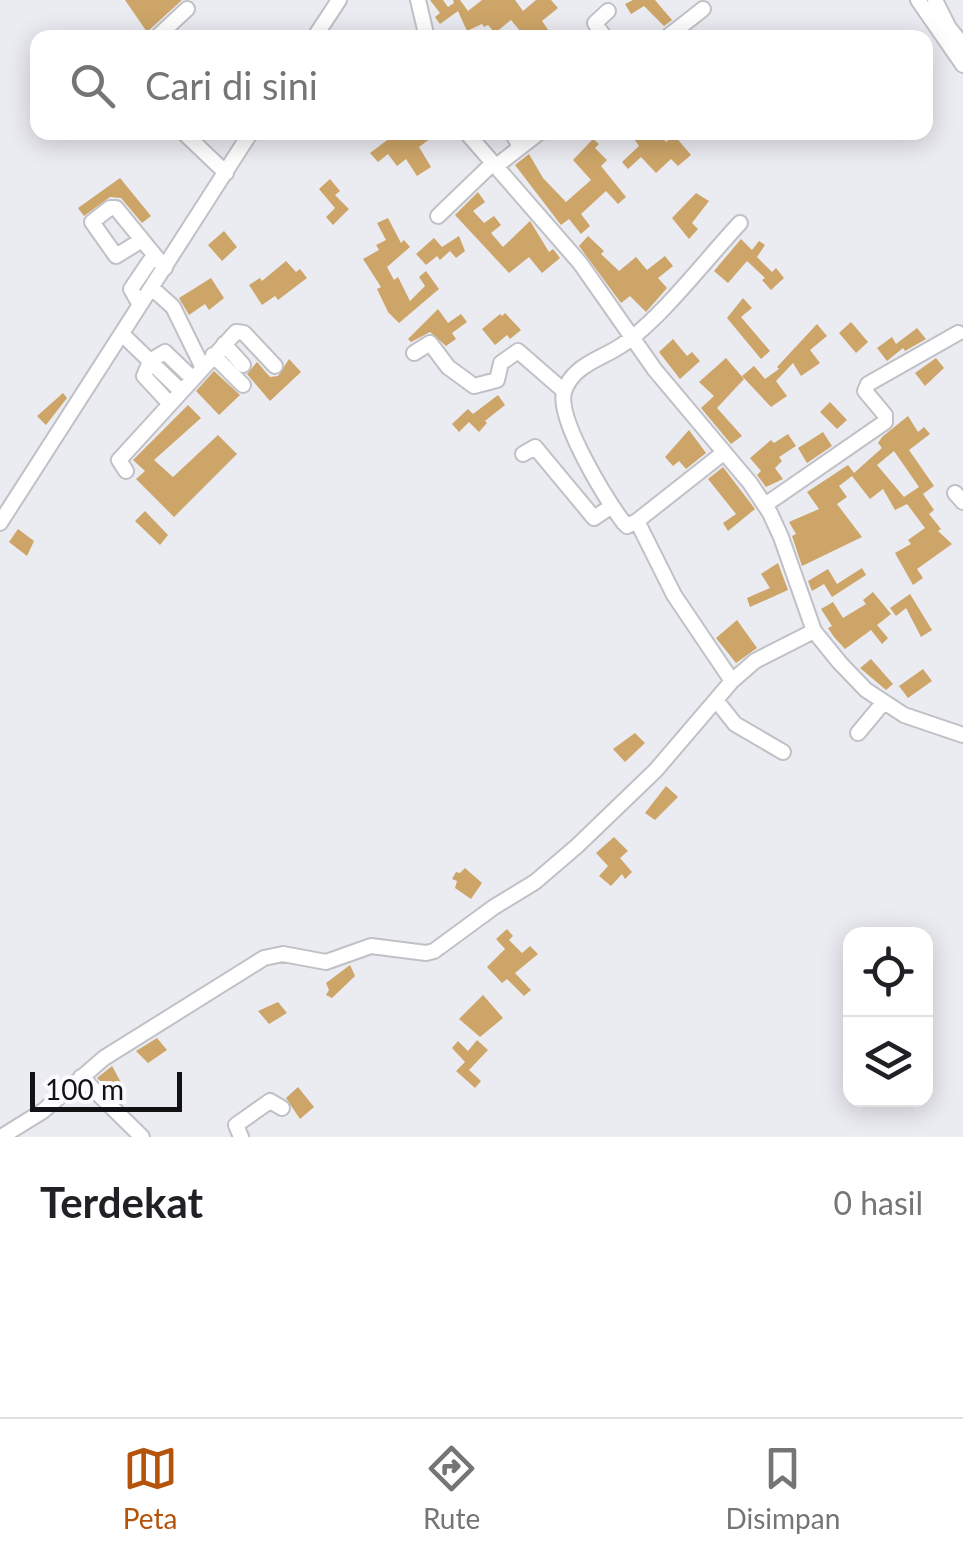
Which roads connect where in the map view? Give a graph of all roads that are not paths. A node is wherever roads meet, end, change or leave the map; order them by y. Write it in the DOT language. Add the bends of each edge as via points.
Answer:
graph roads {
  1 [pos="339,0"];
  2 [pos="418,0"];
  3 [pos="918,0"];
  4 [pos="935,0"];
  5 [pos="187,9"];
  6 [pos="703,9"];
  7 [pos="608,11"];
  8 [pos="165,30"];
  9 [pos="319,30"];
  10 [pos="425,30"];
  11 [pos="600,30"];
  12 [pos="676,30"];
  13 [pos="963,45"];
  14 [pos="963,65"];
  15 [pos="191,140"];
  16 [pos="246,140"];
  17 [pos="472,140"];
  18 [pos="516,140"];
  19 [pos="529,140"];
  20 [pos="520,147"];
  21 [pos="493,166"];
  22 [pos="226,173"];
  23 [pos="438,216"];
  24 [pos="740,223"];
  25 [pos="142,240"];
  26 [pos="154,256"];
  27 [pos="165,268"];
  28 [pos="152,288"];
  29 [pos="140,305"];
  30 [pos="958,333"];
  31 [pos="122,334"];
  32 [pos="632,337"];
  33 [pos="414,352"];
  34 [pos="150,361"];
  35 [pos="208,361"];
  36 [pos="243,364"];
  37 [pos="275,366"];
  38 [pos="243,385"];
  39 [pos="181,391"];
  40 [pos="564,392"];
  41 [pos="170,404"];
  42 [pos="523,454"];
  43 [pos="722,454"];
  44 [pos="126,470"];
  45 [pos="765,505"];
  46 [pos="612,506"];
  47 [pos="637,522"];
  48 [pos="0,523"];
  49 [pos="814,631"];
  50 [pos="732,680"];
  51 [pos="716,700"];
  52 [pos="883,703"];
  53 [pos="858,733"];
  54 [pos="963,735"];
  55 [pos="783,752"];
  56 [pos="81,1077"];
  57 [pos="282,1108"];
  58 [pos="1,1137"];
  59 [pos="142,1137"];
  60 [pos="241,1137"];
  1 -- 9 [label="street"];
  2 -- 10 [label="street"];
  3 -- 14 [label="street"];
  4 -- 13 [label="street"];
  5 -- 8 [label="street"];
  6 -- 12 [label="street"];
  7 -- 11 [label="street" via="595,23"];
  15 -- 22 [label="street"];
  16 -- 22 [label="street"];
  17 -- 21 [label="street"];
  18 -- 20 [label="street"];
  19 -- 20 [label="street"];
  20 -- 21 [label="street"];
  21 -- 23 [label="street"];
  21 -- 32 [label="street" via="591,277"];
  22 -- 27 [label="street"];
  24 -- 32 [label="street"];
  25 -- 26 [label="street"];
  26 -- 27 [label="street"];
  26 -- 29 [label="street" via="131,288"];
  27 -- 28 [label="street"];
  28 -- 29 [label="street"];
  28 -- 35 [label="street"];
  29 -- 31 [label="street"];
  30 -- 45 [label="street" via="868,384 865,391 885,422"];
  31 -- 34 [label="street"];
  31 -- 48 [label="street"];
  32 -- 40 [label="street" via="578,369"];
  32 -- 43 [label="street"];
  33 -- 40 [label="street" via="430,343 474,386 497,380 501,362 521,352"];
  34 -- 35 [label="street" via="165,352"];
  34 -- 39 [label="street"];
  34 -- 41 [label="street" via="144,376"];
  35 -- 36 [label="street"];
  35 -- 37 [label="street" via="236,332 244,332"];
  35 -- 38 [label="street"];
  35 -- 39 [label="street"];
  39 -- 41 [label="street"];
  40 -- 46 [label="street" via="588,467"];
  41 -- 44 [label="street" via="119,460"];
  42 -- 46 [label="street" via="535,447 594,518"];
  43 -- 45 [label="street"];
  43 -- 47 [label="street"];
  45 -- 49 [label="street"];
  46 -- 47 [label="street" via="626,526"];
  47 -- 50 [label="street" via="674,595"];
  49 -- 50 [label="street"];
  49 -- 52 [label="street"];
  50 -- 51 [label="street"];
  51 -- 55 [label="street" via="735,724"];
  51 -- 56 [label="street" via="578,846 434,951 371,946 326,962 274,955"];
  52 -- 53 [label="street"];
  52 -- 54 [label="street"];
  56 -- 58 [label="street"];
  56 -- 59 [label="street"];
  57 -- 60 [label="street" via="270,1101 239,1120"];
}
